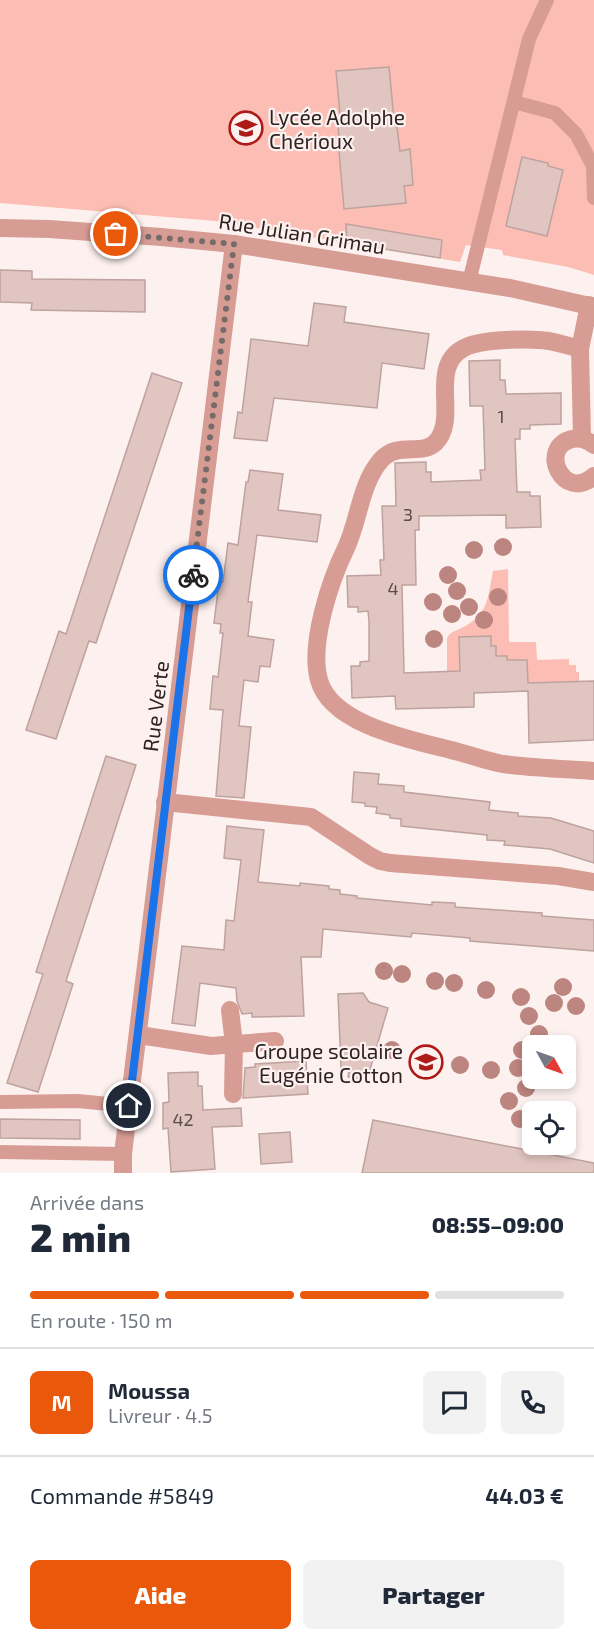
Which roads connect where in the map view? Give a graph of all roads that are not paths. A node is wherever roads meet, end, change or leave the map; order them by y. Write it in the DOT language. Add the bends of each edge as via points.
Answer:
graph roads {
  1 [pos="547,0"];
  2 [pos="514,102"];
  3 [pos="594,198"];
  4 [pos="0,228"];
  5 [pos="234,244"];
  6 [pos="469,282"];
  7 [pos="591,306"];
  8 [pos="580,349"];
  9 [pos="588,442"];
  10 [pos="594,476"];
  11 [pos="594,771"];
  12 [pos="165,802"];
  13 [pos="594,882"];
  14 [pos="230,1010"];
  15 [pos="139,1035"];
  16 [pos="275,1041"];
  17 [pos="234,1044"];
  18 [pos="233,1094"];
  19 [pos="0,1102"];
  20 [pos="129,1106"];
  21 [pos="0,1152"];
  22 [pos="123,1154"];
  23 [pos="123,1173"];
  1 -- 2 [label="lane" via="529,39"];
  2 -- 3 [label="lane" via="555,113 576,134 593,166"];
  2 -- 6 [label="lane"];
  4 -- 5 [label="street, Rue Julian Grimau"];
  5 -- 6 [label="street, Rue Julian Grimau"];
  5 -- 12 [label="street, Rue Verte"];
  6 -- 7 [label="street, Rue Julian Grimau"];
  7 -- 8 [label="street"];
  8 -- 9 [label="street"];
  8 -- 11 [label="street" via="548,341 482,341 461,349 453,358 445,376 445,419 439,439 430,447 389,453 367,485 324,607 318,671 322,688 340,710 393,735 498,763"];
  9 -- 10 [label="street" via="567,441 555,459 556,467 571,482 585,482"];
  12 -- 13 [label="street" via="311,817 370,856 390,863"];
  12 -- 15 [label="street, Rue Verte"];
  14 -- 17 [label="street"];
  15 -- 17 [label="street" via="212,1046"];
  15 -- 20 [label="street, Rue Verte"];
  16 -- 17 [label="street"];
  17 -- 18 [label="street"];
  19 -- 20 [label="lane" via="78,1101"];
  20 -- 22 [label="street, Rue Verte"];
  21 -- 22 [label="lane"];
  22 -- 23 [label="street, Rue Verte"];
}
